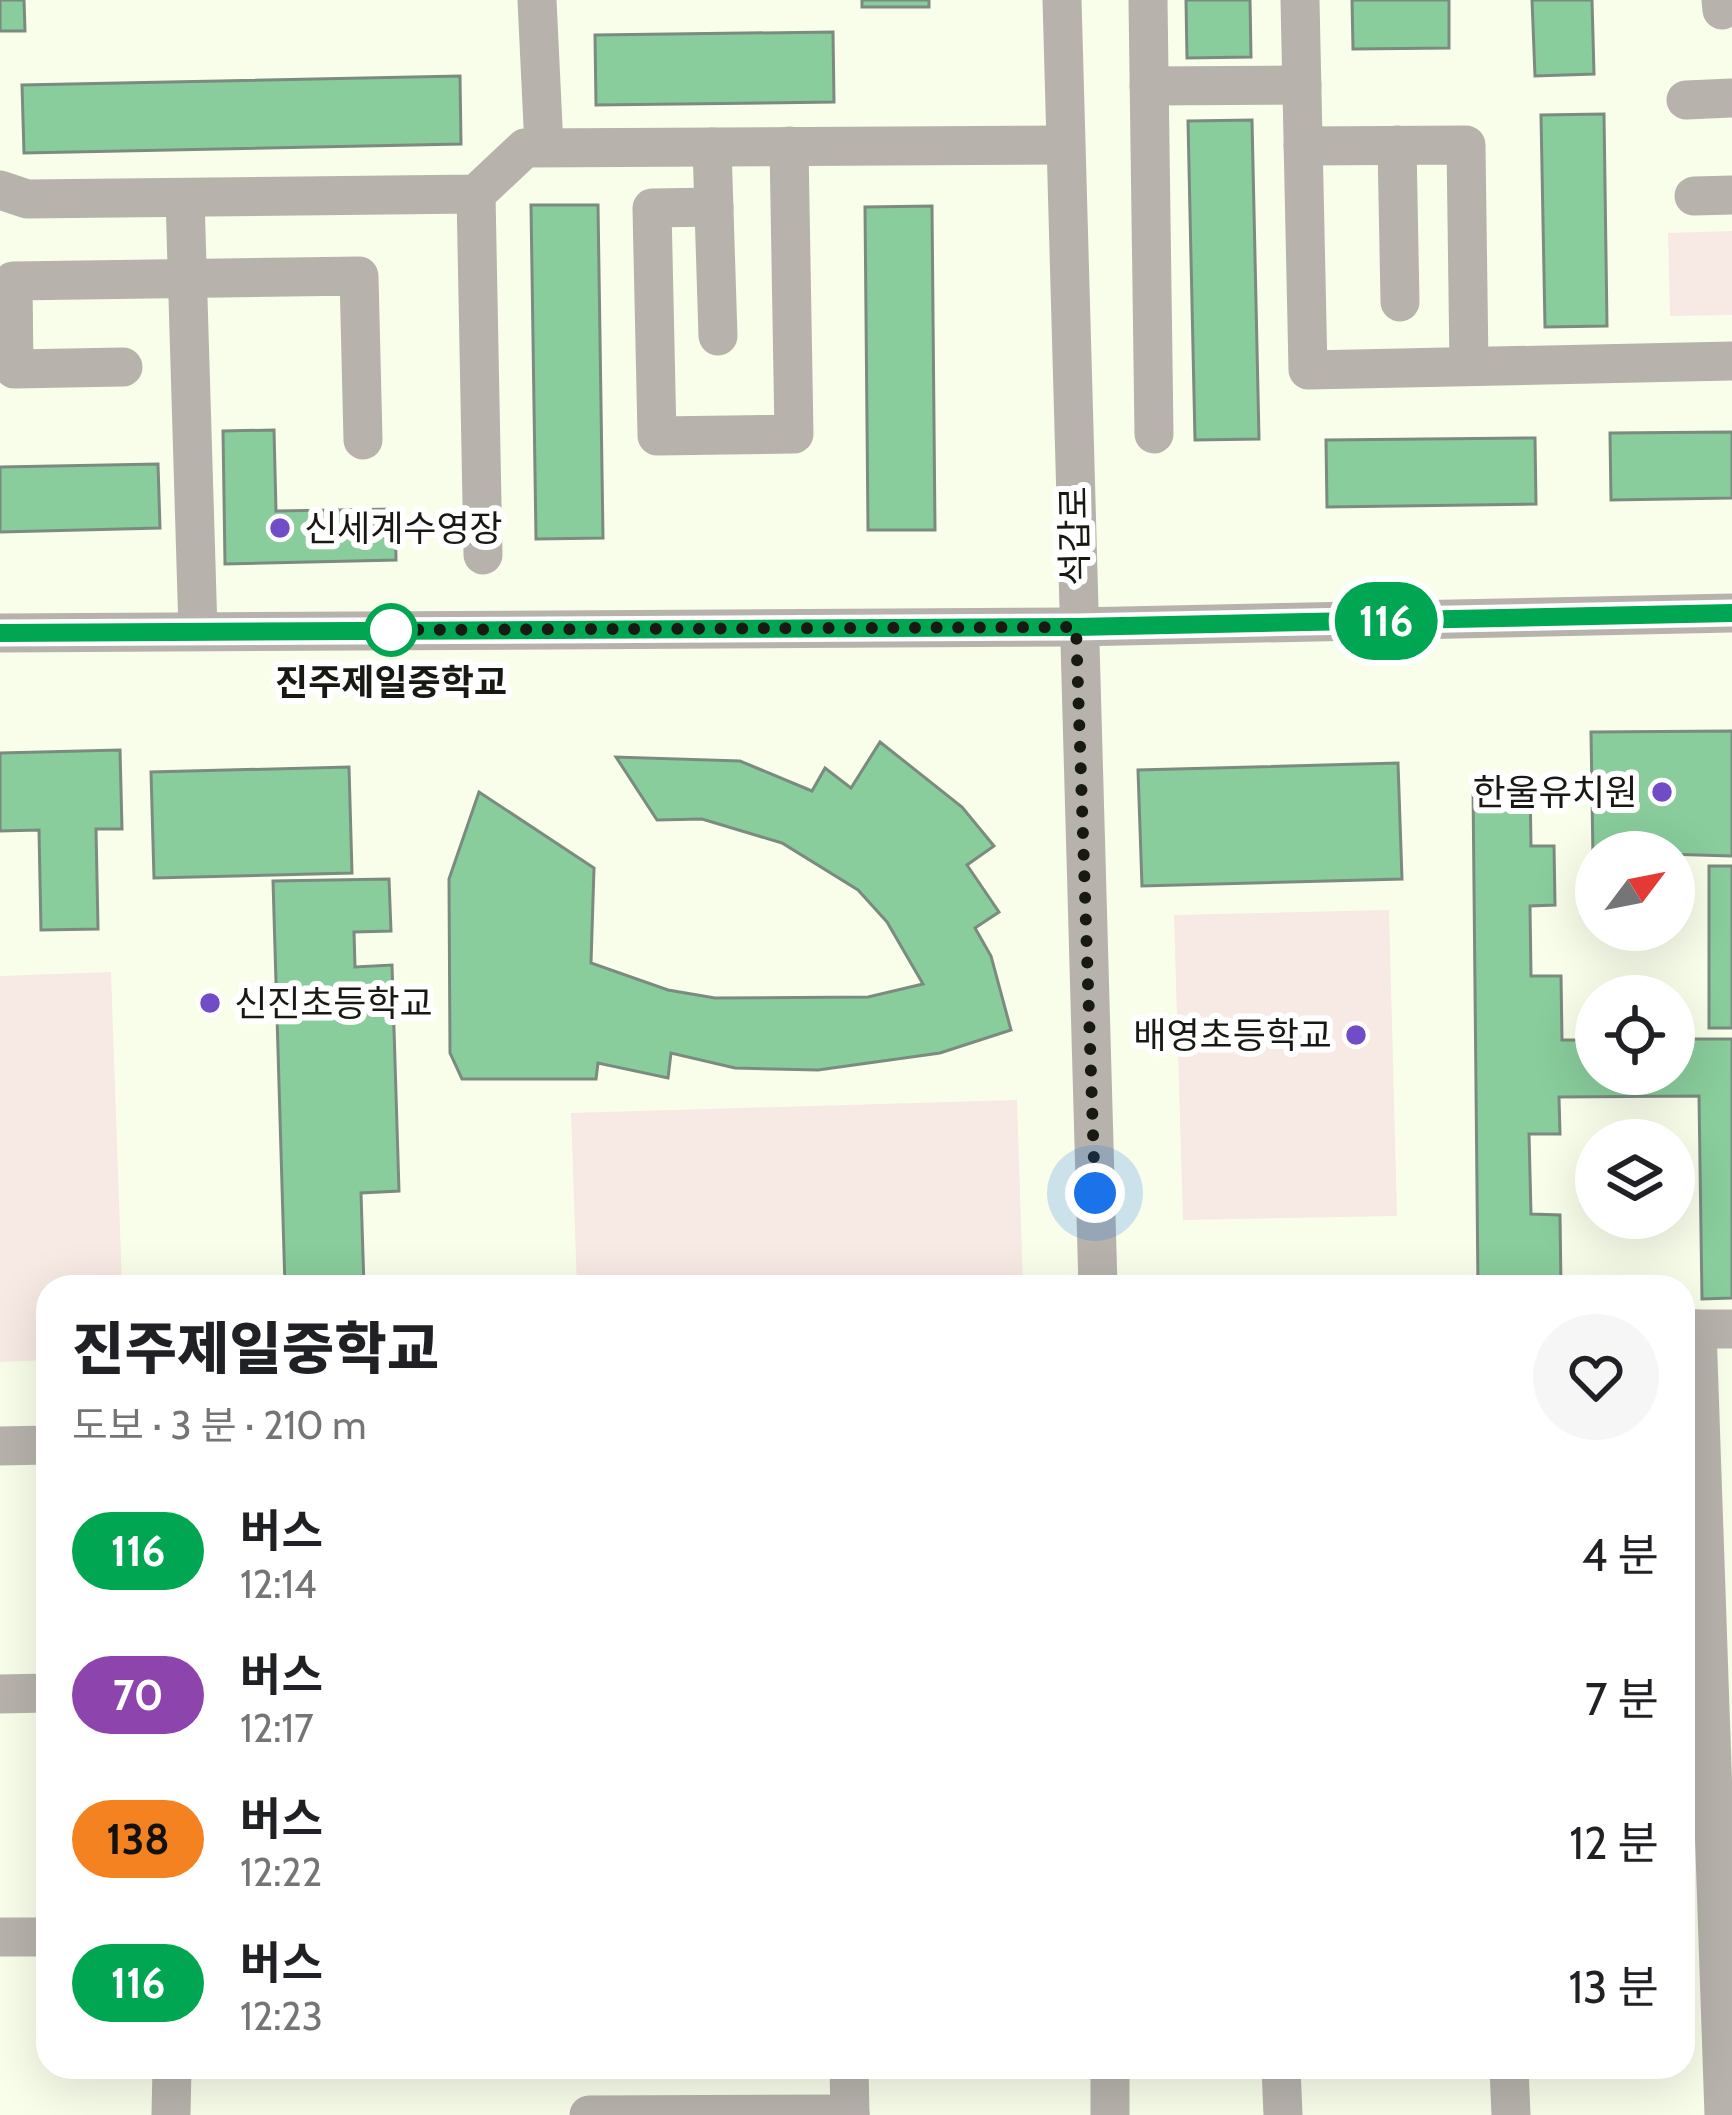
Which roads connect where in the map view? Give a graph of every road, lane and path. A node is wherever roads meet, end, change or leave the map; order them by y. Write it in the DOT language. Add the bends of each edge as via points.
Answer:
graph roads {
  1 [pos="537,0"];
  2 [pos="1062,0"];
  3 [pos="1148,0"];
  4 [pos="1300,0"];
  5 [pos="1301,85"];
  6 [pos="1149,86"];
  7 [pos="1732,98"];
  8 [pos="1686,100"];
  9 [pos="1064,145"];
  10 [pos="789,146"];
  11 [pos="1303,146"];
  12 [pos="1397,146"];
  13 [pos="544,147"];
  14 [pos="712,147"];
  15 [pos="0,190"];
  16 [pos="476,194"];
  17 [pos="185,198"];
  18 [pos="714,207"];
  19 [pos="187,278"];
  20 [pos="1400,302"];
  21 [pos="718,337"];
  22 [pos="1732,361"];
  23 [pos="123,367"];
  24 [pos="1469,367"];
  25 [pos="1154,434"];
  26 [pos="363,440"];
  27 [pos="483,555"];
  28 [pos="1732,613"];
  29 [pos="1076,627"];
  30 [pos="198,631"];
  31 [pos="0,633"];
  32 [pos="1098,1275"];
  33 [pos="1704,1329"];
  34 [pos="36,1445"];
  35 [pos="0,1446"];
  36 [pos="36,1693"];
  37 [pos="0,1694"];
  38 [pos="1709,1787"];
  39 [pos="36,1936"];
  40 [pos="0,1937"];
  41 [pos="172,2079"];
  42 [pos="848,2079"];
  43 [pos="1110,2079"];
  44 [pos="1281,2079"];
  45 [pos="1510,2079"];
  46 [pos="171,2115"];
  47 [pos="589,2115"];
  48 [pos="850,2115"];
  49 [pos="1110,2115"];
  50 [pos="1282,2115"];
  51 [pos="1511,2115"];
  52 [pos="1724,2115"];
  1 -- 13 [label="street"];
  2 -- 9 [label="street, 석갑로"];
  3 -- 6 [label="street"];
  4 -- 5 [label="street"];
  5 -- 6 [label="street"];
  5 -- 11 [label="street"];
  6 -- 25 [label="street"];
  7 -- 8 [label="street"];
  9 -- 10 [label="street"];
  9 -- 29 [label="street, 석갑로"];
  10 -- 14 [label="street"];
  10 -- 18 [label="street" via="794,434 657,436 652,208"];
  11 -- 12 [label="street"];
  11 -- 24 [label="street" via="1308,370"];
  12 -- 20 [label="street"];
  12 -- 24 [label="street" via="1466,145"];
  13 -- 14 [label="street"];
  13 -- 16 [label="street" via="525,148"];
  14 -- 18 [label="street"];
  15 -- 17 [label="street" via="27,199"];
  16 -- 17 [label="street"];
  16 -- 27 [label="street"];
  17 -- 19 [label="street"];
  18 -- 21 [label="street"];
  19 -- 23 [label="street" via="13,281 14,369"];
  19 -- 26 [label="street" via="359,276"];
  19 -- 30 [label="street"];
  22 -- 24 [label="street"];
  28 -- 29 [label="street"];
  29 -- 30 [label="street"];
  29 -- 32 [label="street, 석갑로"];
  30 -- 31 [label="street"];
  33 -- 38 [label="street"];
  34 -- 35 [label="street"];
  36 -- 37 [label="street"];
  38 -- 52 [label="street"];
  39 -- 40 [label="street"];
  41 -- 46 [label="street"];
  42 -- 48 [label="street"];
  43 -- 49 [label="street"];
  44 -- 50 [label="street"];
  45 -- 51 [label="street"];
  47 -- 48 [label="street"];
}
